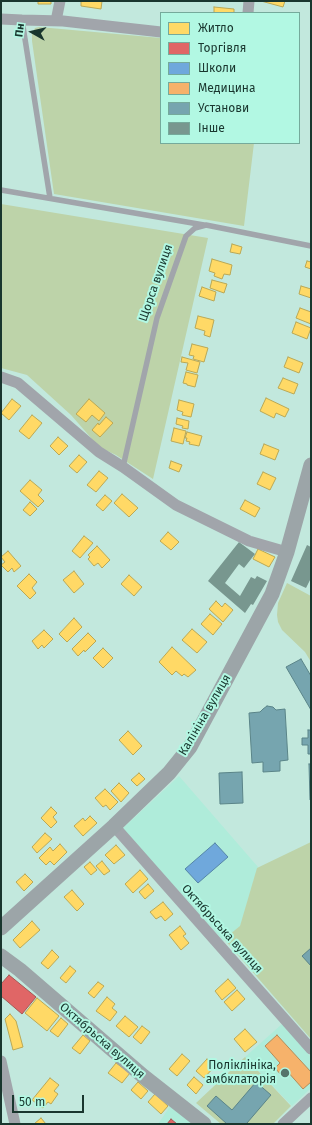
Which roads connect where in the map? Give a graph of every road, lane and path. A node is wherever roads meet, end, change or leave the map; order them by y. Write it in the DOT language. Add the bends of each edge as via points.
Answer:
graph roads {
  1 [pos="60,1"];
  2 [pos="249,1"];
  3 [pos="248,12"];
  4 [pos="1,19"];
  5 [pos="22,20"];
  6 [pos="56,21"];
  7 [pos="160,32"];
  8 [pos="1,190"];
  9 [pos="50,198"];
  10 [pos="206,225"];
  11 [pos="311,246"];
  12 [pos="1,377"];
  13 [pos="311,465"];
  14 [pos="123,467"];
  15 [pos="287,552"];
  16 [pos="114,826"];
  17 [pos="1,928"];
  18 [pos="1,956"];
  19 [pos="311,1049"];
  20 [pos="1,1061"];
  21 [pos="311,1098"];
  22 [pos="15,1124"];
  23 [pos="204,1124"];
  24 [pos="284,1124"];
  1 -- 6 [label="street"];
  2 -- 3 [label="street"];
  4 -- 5 [label="street"];
  5 -- 6 [label="street"];
  5 -- 9 [label="lane"];
  6 -- 7 [label="street"];
  8 -- 9 [label="lane"];
  9 -- 10 [label="lane"];
  10 -- 11 [label="lane"];
  10 -- 14 [label="lane, Щорса вулиця" via="195,228 186,236 157,318"];
  12 -- 14 [label="street" via="18,383 99,452"];
  13 -- 15 [label="street, Калініна вулиця"];
  14 -- 15 [label="street" via="176,505 249,542"];
  15 -- 16 [label="street, Калініна вулиця" via="272,594 190,747 170,774"];
  16 -- 17 [label="street, Калініна вулиця"];
  16 -- 19 [label="street, Октябрьська вулиця"];
  18 -- 23 [label="street, Октябрьска вулиця"];
  20 -- 22 [label="street"];
  21 -- 24 [label="street"];
}
